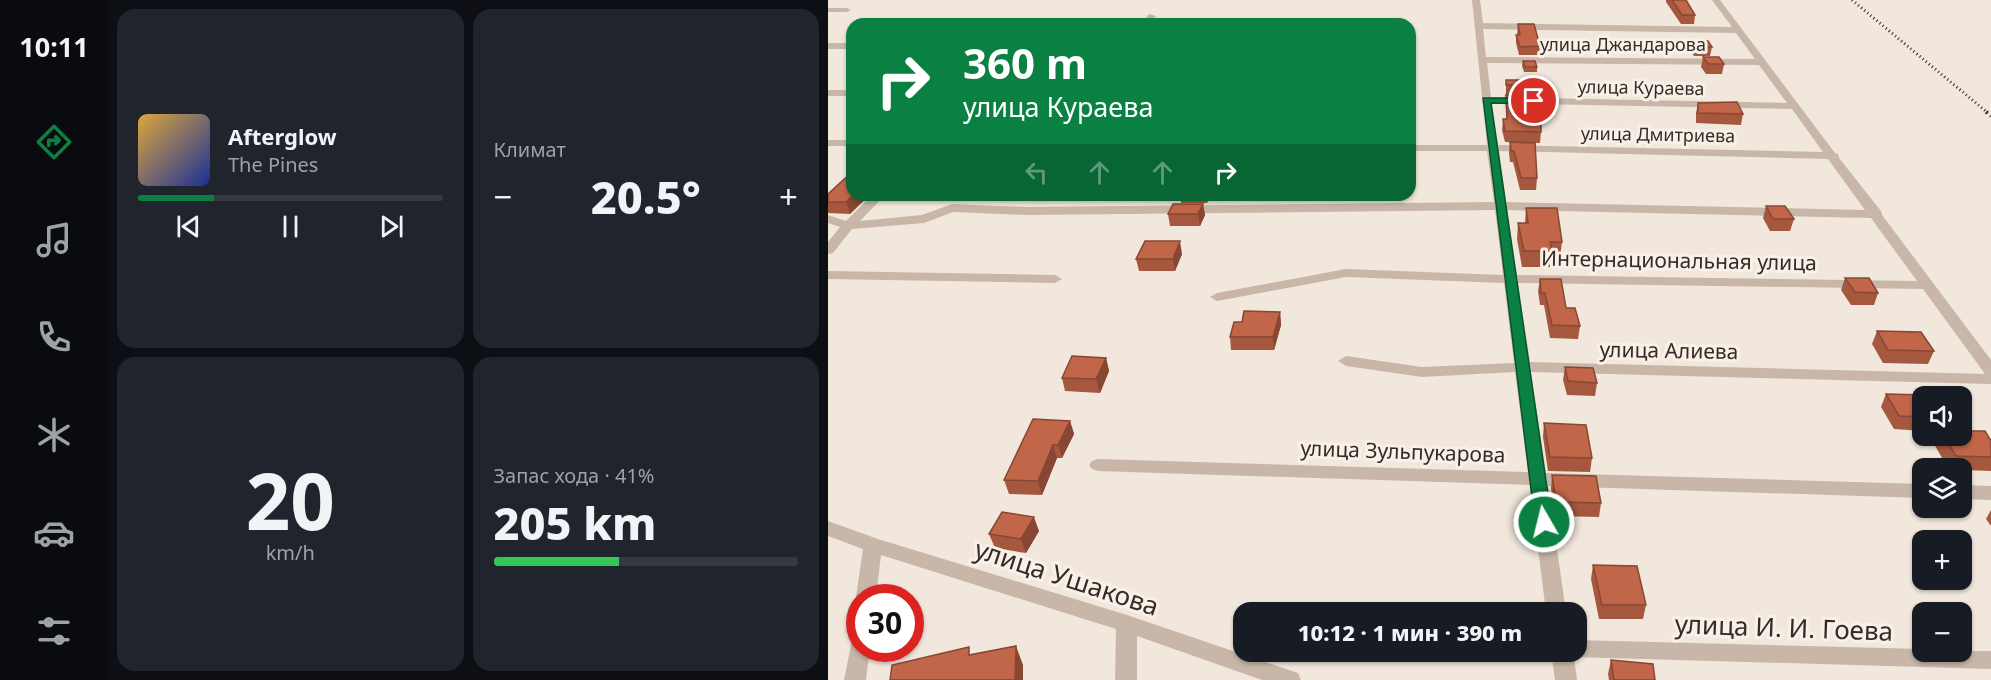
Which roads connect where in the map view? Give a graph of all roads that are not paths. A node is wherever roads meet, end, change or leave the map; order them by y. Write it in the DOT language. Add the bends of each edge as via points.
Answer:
graph roads {
  1 [pos="1476,0"];
  2 [pos="1716,0"];
  3 [pos="828,10"];
  4 [pos="848,10"];
  5 [pos="1479,26"];
  6 [pos="1738,30"];
  7 [pos="828,46"];
  8 [pos="846,46"];
  9 [pos="1483,60"];
  10 [pos="1762,62"];
  11 [pos="828,93"];
  12 [pos="846,93"];
  13 [pos="1486,100"];
  14 [pos="1796,106"];
  15 [pos="828,143"];
  16 [pos="846,143"];
  17 [pos="1416,148"];
  18 [pos="1494,148"];
  19 [pos="1834,156"];
  20 [pos="873,201"];
  21 [pos="1501,206"];
  22 [pos="1877,214"];
  23 [pos="828,219"];
  24 [pos="848,226"];
  25 [pos="828,250"];
  26 [pos="828,275"];
  27 [pos="1055,279"];
  28 [pos="1511,279"];
  29 [pos="1927,285"];
  30 [pos="1217,297"];
  31 [pos="1346,361"];
  32 [pos="1523,367"];
  33 [pos="1991,370"];
  34 [pos="1991,380"];
  35 [pos="1098,465"];
  36 [pos="1538,477"];
  37 [pos="1912,491"];
  38 [pos="1972,492"];
  39 [pos="1991,493"];
  40 [pos="828,528"];
  41 [pos="873,545"];
  42 [pos="868,584"];
  43 [pos="1555,602"];
  44 [pos="1127,624"];
  45 [pos="1587,649"];
  46 [pos="1991,660"];
  47 [pos="858,662"];
  48 [pos="1564,662"];
  49 [pos="855,680"];
  50 [pos="1126,680"];
  51 [pos="1290,680"];
  52 [pos="1566,680"];
  1 -- 5 [label="street"];
  2 -- 6 [label="street"];
  3 -- 4 [label="street"];
  5 -- 6 [label="street"];
  5 -- 9 [label="street"];
  6 -- 10 [label="street"];
  7 -- 8 [label="street"];
  9 -- 10 [label="street, улица Джандарова"];
  9 -- 13 [label="street"];
  10 -- 14 [label="street"];
  11 -- 12 [label="street"];
  13 -- 14 [label="street, улица Кураева"];
  13 -- 18 [label="street"];
  14 -- 19 [label="street"];
  15 -- 16 [label="street"];
  17 -- 18 [label="street, улица Дмитриева"];
  18 -- 19 [label="street, улица Дмитриева"];
  18 -- 21 [label="street"];
  19 -- 22 [label="street"];
  20 -- 24 [label="street"];
  21 -- 22 [label="street"];
  21 -- 24 [label="street" via="1027,211 952,208 924,219"];
  21 -- 28 [label="street"];
  22 -- 29 [label="street"];
  23 -- 24 [label="street"];
  24 -- 25 [label="street"];
  26 -- 27 [label="street"];
  28 -- 29 [label="street, Интернациональная улица"];
  28 -- 30 [label="street, Интернациональная улица" via="1346,273"];
  28 -- 32 [label="street"];
  29 -- 33 [label="street"];
  31 -- 32 [label="street, улица Алиева" via="1422,372"];
  32 -- 34 [label="street, улица Алиева"];
  32 -- 36 [label="street"];
  35 -- 36 [label="street, улица Зульпукарова"];
  36 -- 37 [label="street, улица Зульпукарова"];
  36 -- 43 [label="street"];
  38 -- 39 [label="street"];
  40 -- 41 [label="street, улица Ушакова"];
  41 -- 42 [label="street"];
  41 -- 44 [label="street, улица Ушакова"];
  44 -- 50 [label="street"];
  44 -- 51 [label="street, улица Ушакова"];
  45 -- 46 [label="street, улица И. И. Гоева"];
  47 -- 49 [label="street"];
  48 -- 52 [label="street"];
}
